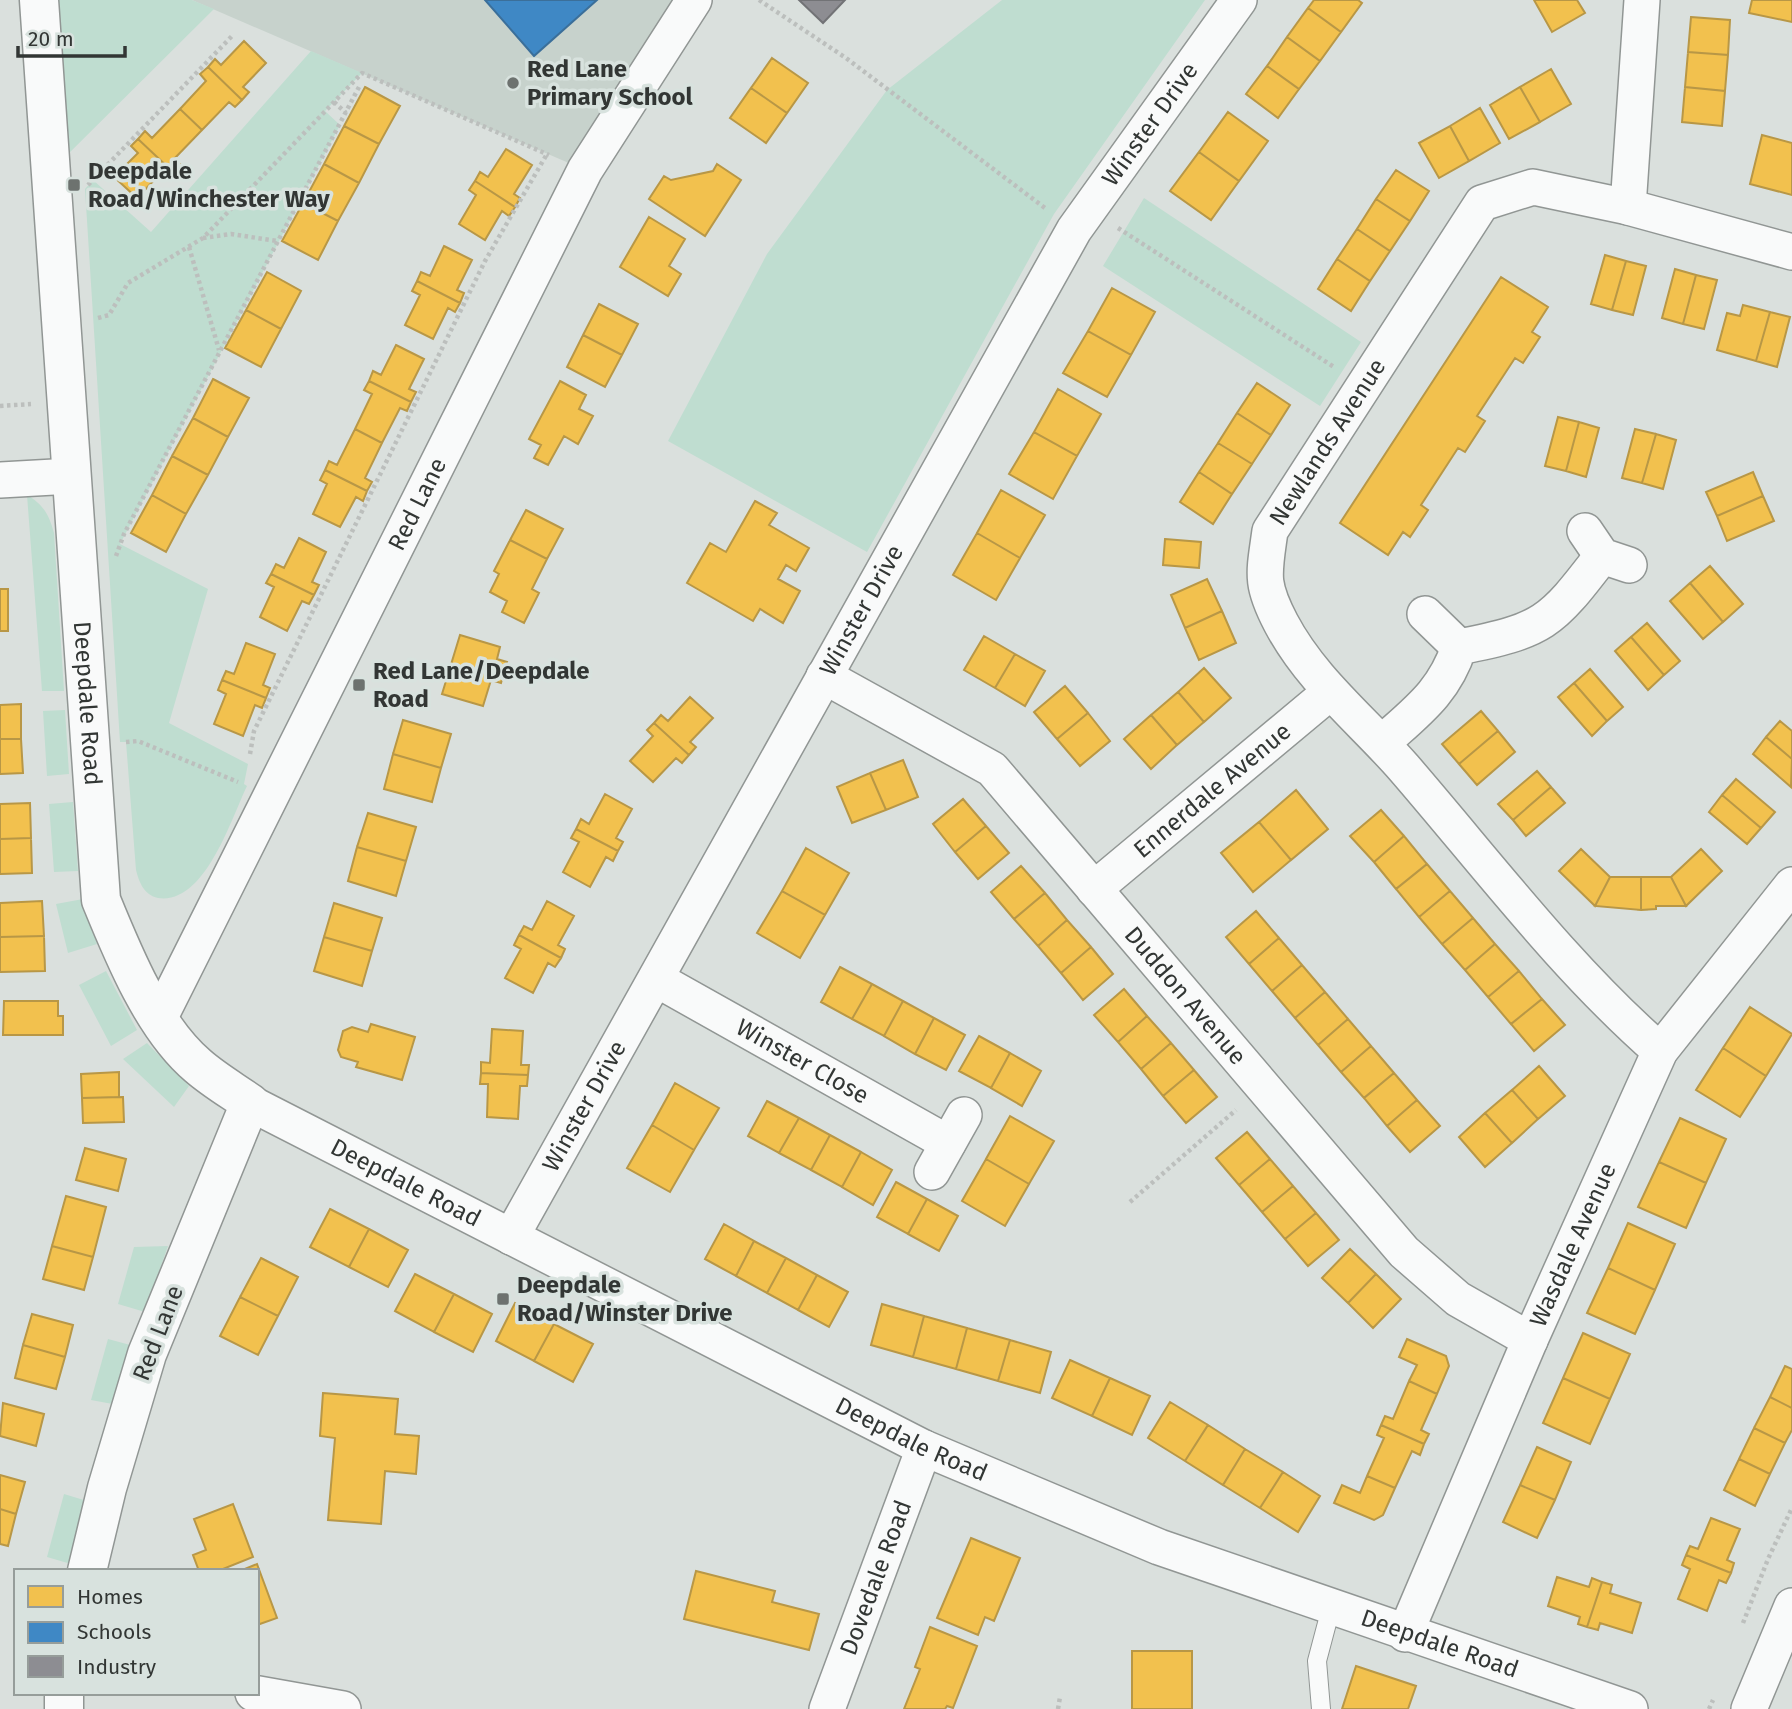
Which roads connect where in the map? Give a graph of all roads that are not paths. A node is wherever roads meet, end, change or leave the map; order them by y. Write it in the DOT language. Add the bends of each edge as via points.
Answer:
graph roads {
  1 [pos="39,0"];
  2 [pos="694,0"];
  3 [pos="1239,0"];
  4 [pos="1642,0"];
  5 [pos="1628,207"];
  6 [pos="1792,252"];
  7 [pos="72,476"];
  8 [pos="0,480"];
  9 [pos="1605,550"];
  10 [pos="1425,614"];
  11 [pos="1459,647"];
  12 [pos="824,676"];
  13 [pos="1329,692"];
  14 [pos="1382,743"];
  15 [pos="1792,885"];
  16 [pos="1094,889"];
  17 [pos="656,979"];
  18 [pos="159,1019"];
  19 [pos="1660,1051"];
  20 [pos="250,1103"];
  21 [pos="948,1143"];
  22 [pos="512,1237"];
  23 [pos="1530,1340"];
  24 [pos="924,1448"];
  25 [pos="87,1569"];
  26 [pos="1792,1606"];
  27 [pos="1331,1608"];
  28 [pos="1405,1634"];
  29 [pos="259,1694"];
  30 [pos="343,1709"];
  31 [pos="827,1709"];
  32 [pos="1321,1709"];
  33 [pos="1630,1709"];
  34 [pos="1749,1709"];
  1 -- 7 [label="street, Deepdale Road"];
  2 -- 18 [label="street, Red Lane" via="585,170"];
  3 -- 12 [label="street, Winster Drive" via="1074,229"];
  4 -- 5 [label="street"];
  5 -- 6 [label="street, Newlands Avenue"];
  5 -- 13 [label="street, Newlands Avenue" via="1533,187 1482,204 1270,531 1263,581 1282,624"];
  7 -- 8 [label="street"];
  7 -- 18 [label="street, Deepdale Road" via="101,900"];
  9 -- 11 [label="street" via="1549,620 1517,636"];
  10 -- 11 [label="street"];
  11 -- 14 [label="street" via="1437,692"];
  12 -- 16 [label="street, Duddon Avenue" via="992,769"];
  12 -- 17 [label="street, Winster Drive"];
  13 -- 14 [label="street, Newlands Avenue"];
  13 -- 16 [label="street, Ennerdale Avenue"];
  14 -- 19 [label="street, Newlands Avenue" via="1608,1005"];
  15 -- 19 [label="street, Wasdale Avenue"];
  16 -- 23 [label="street, Duddon Avenue" via="1404,1252 1458,1299"];
  17 -- 21 [label="street, Winster Close"];
  17 -- 22 [label="street, Winster Drive"];
  18 -- 20 [label="street, Deepdale Road" via="196,1065"];
  19 -- 23 [label="street, Wasdale Avenue"];
  20 -- 22 [label="street, Deepdale Road"];
  20 -- 25 [label="street, Red Lane" via="148,1354"];
  22 -- 24 [label="street, Deepdale Road"];
  23 -- 28 [label="street, Wasdale Avenue"];
  24 -- 27 [label="street, Deepdale Road" via="1159,1547"];
  24 -- 31 [label="street, Dovedale Road"];
  26 -- 34 [label="street"];
  27 -- 28 [label="street, Deepdale Road"];
  27 -- 32 [label="lane" via="1317,1661"];
  28 -- 33 [label="street, Deepdale Road"];
  29 -- 30 [label="street"];
}
